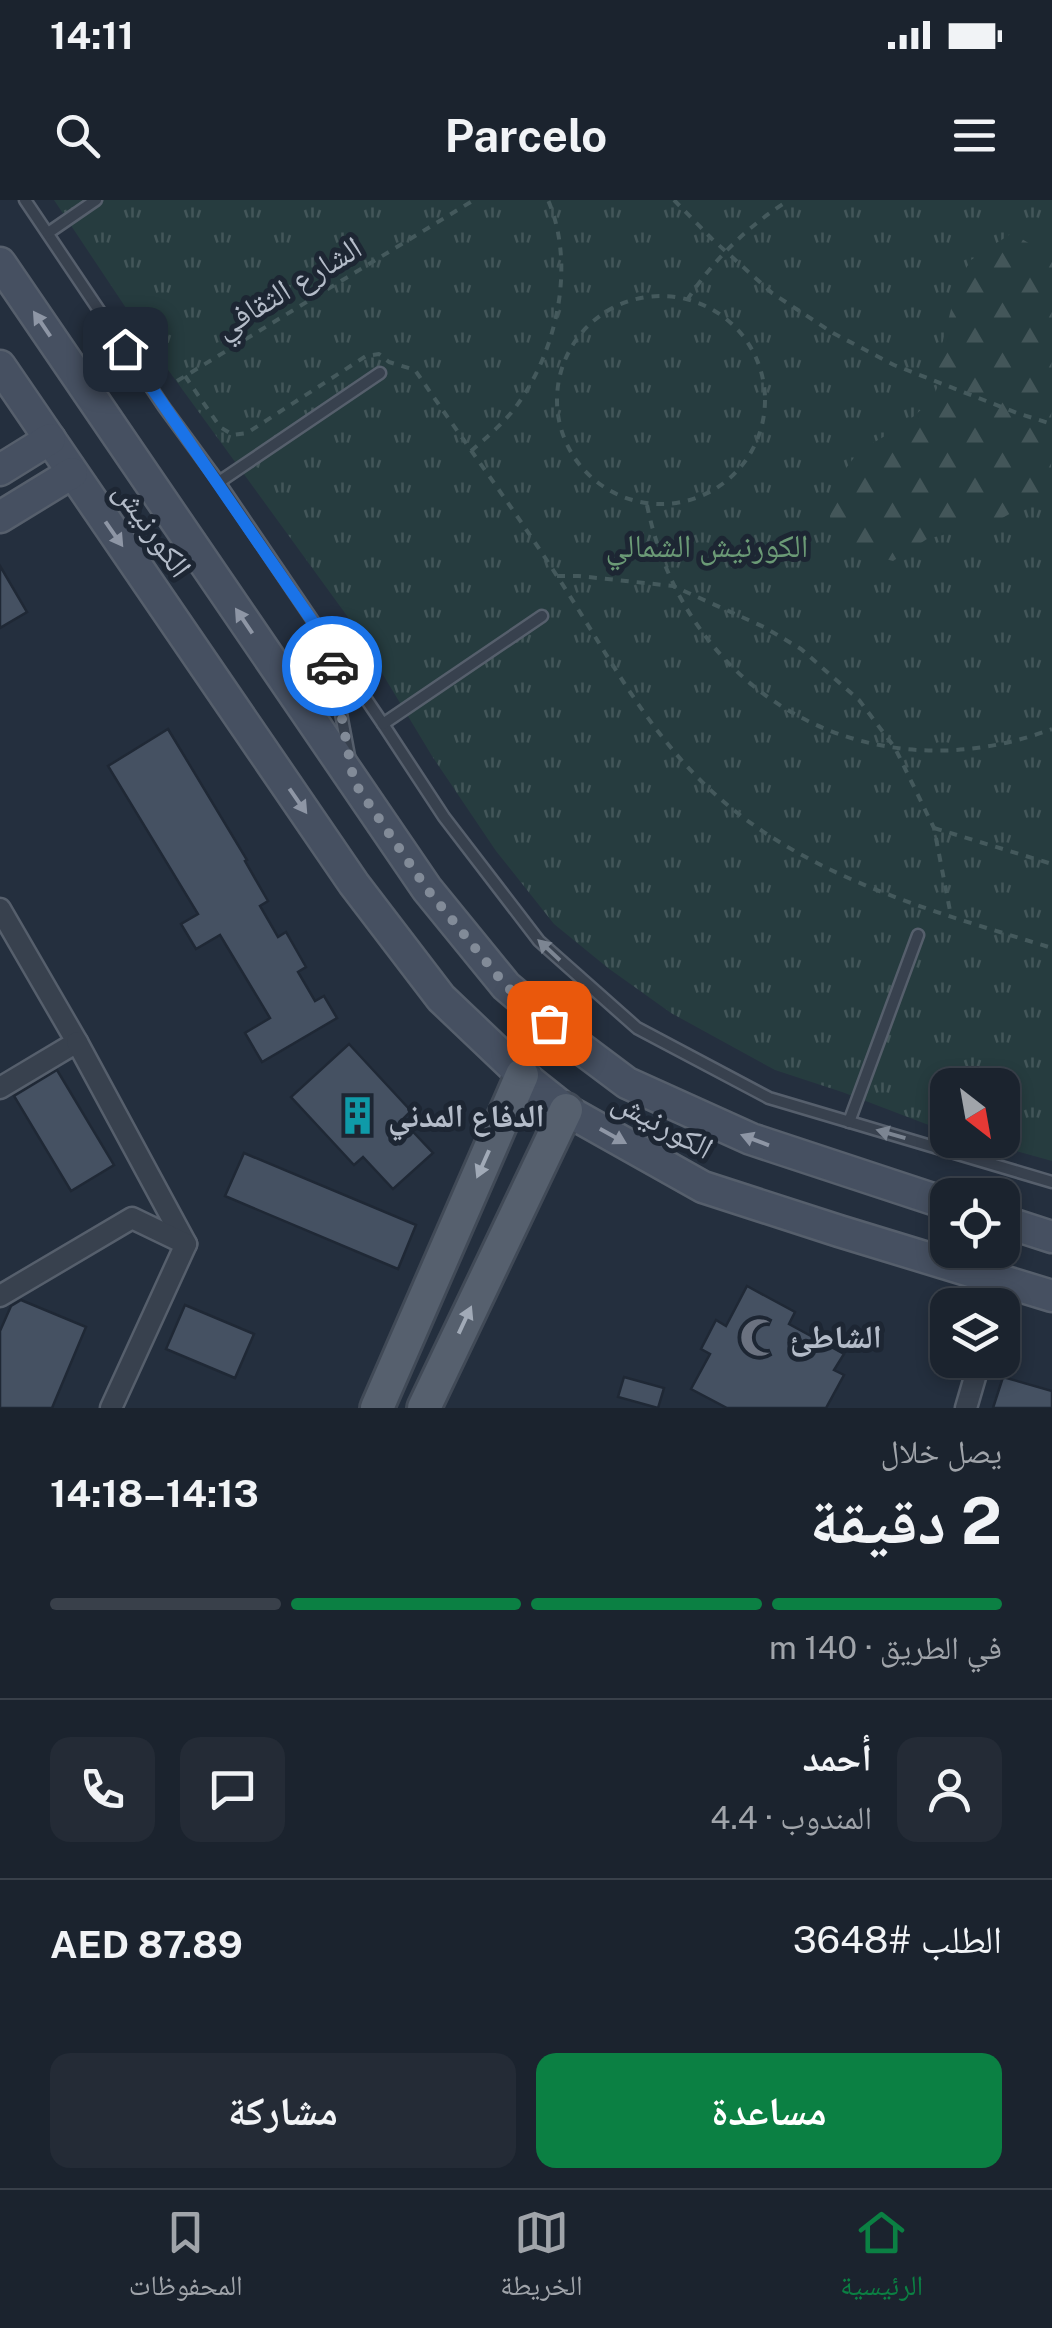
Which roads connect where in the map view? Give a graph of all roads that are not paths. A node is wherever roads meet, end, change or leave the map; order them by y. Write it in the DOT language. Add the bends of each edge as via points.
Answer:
graph roads {
  1 [pos="25,200"];
  2 [pos="96,200"];
  3 [pos="48,233"];
  4 [pos="0,263"];
  5 [pos="0,366"];
  6 [pos="380,373"];
  7 [pos="50,440"];
  8 [pos="0,470"];
  9 [pos="72,473"];
  10 [pos="219,482"];
  11 [pos="0,517"];
  12 [pos="542,616"];
  13 [pos="328,644"];
  14 [pos="384,724"];
  15 [pos="354,782"];
  16 [pos="0,909"];
  17 [pos="918,935"];
  18 [pos="77,1042"];
  19 [pos="522,1075"];
  20 [pos="0,1088"];
  21 [pos="566,1110"];
  22 [pos="849,1122"];
  23 [pos="1052,1182"];
  24 [pos="930,1198"];
  25 [pos="1052,1214"];
  26 [pos="1020,1220"];
  27 [pos="1020,1227"];
  28 [pos="1052,1237"];
  29 [pos="186,1244"];
  30 [pos="986,1288"];
  31 [pos="1020,1294"];
  32 [pos="0,1296"];
  33 [pos="1052,1296"];
  34 [pos="975,1378"];
  35 [pos="111,1408"];
  36 [pos="376,1408"];
  37 [pos="424,1408"];
  38 [pos="966,1408"];
  1 -- 3 [label="lane"];
  2 -- 3 [label="lane"];
  3 -- 10 [label="lane"];
  15 -- 4 [label="main road, الكورنيش, one-way"];
  5 -- 7 [label="main road, الكورنيش"];
  6 -- 10 [label="lane"];
  7 -- 8 [label="main road"];
  7 -- 9 [label="main road, الكورنيش"];
  9 -- 11 [label="main road"];
  9 -- 19 [label="main road, الكورنيش, one-way" via="354,884 440,998"];
  10 -- 13 [label="lane"];
  12 -- 14 [label="lane"];
  13 -- 14 [label="lane"];
  13 -- 15 [label="lane"];
  22 -- 14 [label="lane, one-way" via="770,1098 637,1028 538,942 444,818"];
  24 -- 15 [label="main road, الكورنيش, one-way" via="751,1139 626,1083 506,986 427,889"];
  16 -- 18 [label="street"];
  17 -- 22 [label="lane"];
  18 -- 20 [label="street"];
  18 -- 29 [label="street"];
  19 -- 21 [label="main road, الكورنيش"];
  19 -- 36 [label="main road, one-way"];
  21 -- 30 [label="main road, الكورنيش, one-way" via="702,1187"];
  37 -- 21 [label="main road, one-way"];
  23 -- 22 [label="lane, one-way"];
  25 -- 26 [label="main road"];
  27 -- 28 [label="main road"];
  29 -- 32 [label="street" via="132,1218"];
  29 -- 35 [label="street"];
  31 -- 33 [label="main road, الكورنيش"];
  34 -- 38 [label="street"];
}
